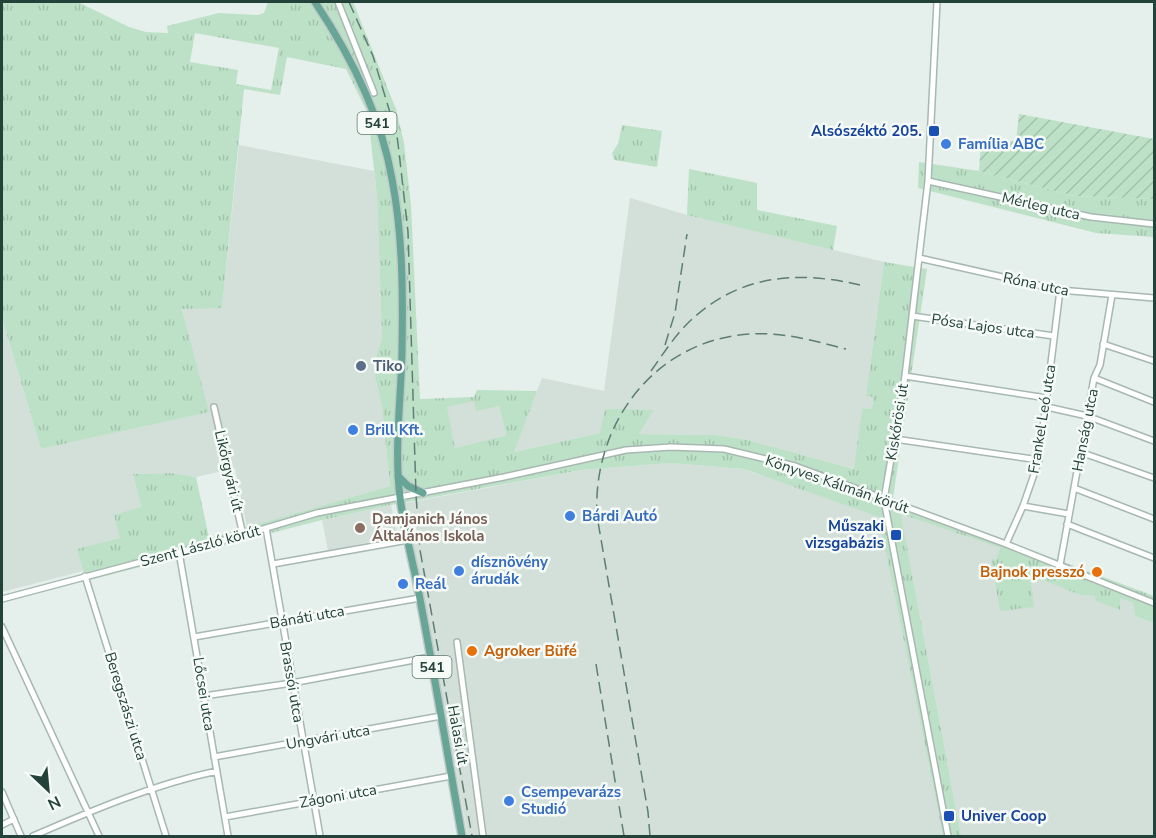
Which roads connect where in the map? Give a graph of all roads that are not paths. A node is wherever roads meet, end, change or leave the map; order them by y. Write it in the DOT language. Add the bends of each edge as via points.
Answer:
graph roads {
  1 [pos="315,2"];
  2 [pos="338,2"];
  3 [pos="937,2"];
  4 [pos="374,93"];
  5 [pos="928,181"];
  6 [pos="1155,224"];
  7 [pos="919,258"];
  8 [pos="1060,290"];
  9 [pos="1112,295"];
  10 [pos="1155,298"];
  11 [pos="912,316"];
  12 [pos="1054,336"];
  13 [pos="1103,344"];
  14 [pos="1155,361"];
  15 [pos="905,376"];
  16 [pos="1094,378"];
  17 [pos="1047,398"];
  18 [pos="1155,402"];
  19 [pos="214,407"];
  20 [pos="1047,407"];
  21 [pos="1087,416"];
  22 [pos="895,439"];
  23 [pos="1155,441"];
  24 [pos="1080,452"];
  25 [pos="1039,460"];
  26 [pos="398,475"];
  27 [pos="1155,478"];
  28 [pos="1074,488"];
  29 [pos="423,493"];
  30 [pos="400,498"];
  31 [pos="884,500"];
  32 [pos="1023,506"];
  33 [pos="1069,514"];
  34 [pos="1155,519"];
  35 [pos="1067,524"];
  36 [pos="266,528"];
  37 [pos="243,535"];
  38 [pos="408,540"];
  39 [pos="1006,544"];
  40 [pos="179,552"];
  41 [pos="1155,558"];
  42 [pos="273,564"];
  43 [pos="1060,565"];
  44 [pos="85,576"];
  45 [pos="420,598"];
  46 [pos="2,599"];
  47 [pos="1155,603"];
  48 [pos="282,622"];
  49 [pos="2,627"];
  50 [pos="194,637"];
  51 [pos="457,642"];
  52 [pos="430,657"];
  53 [pos="292,682"];
  54 [pos="204,696"];
  55 [pos="441,716"];
  56 [pos="303,741"];
  57 [pos="214,757"];
  58 [pos="217,771"];
  59 [pos="452,776"];
  60 [pos="152,788"];
  61 [pos="2,792"];
  62 [pos="314,800"];
  63 [pos="89,812"];
  64 [pos="225,817"];
  65 [pos="14,819"];
  66 [pos="2,825"];
  67 [pos="462,836"];
  68 [pos="21,837"];
  69 [pos="33,837"];
  70 [pos="99,837"];
  71 [pos="166,837"];
  72 [pos="228,837"];
  73 [pos="320,837"];
  74 [pos="453,837"];
  75 [pos="483,837"];
  76 [pos="948,837"];
  1 -- 26 [label="main road, Halasi út / 541" via="344,47 366,93 392,178 401,256"];
  2 -- 4 [label="street"];
  3 -- 5 [label="street, Kiskőrösi út"];
  5 -- 6 [label="street, Mérleg utca" via="1091,218"];
  5 -- 7 [label="street, Kiskőrösi út"];
  7 -- 8 [label="street, Róna utca"];
  7 -- 11 [label="street, Kiskőrösi út"];
  8 -- 9 [label="street, Róna utca"];
  8 -- 12 [label="street, Frankel Leó utca"];
  9 -- 10 [label="street, Róna utca"];
  9 -- 13 [label="street, Hanság utca"];
  11 -- 12 [label="street, Pósa Lajos utca"];
  11 -- 15 [label="street, Kiskőrösi út"];
  12 -- 17 [label="street, Frankel Leó utca"];
  13 -- 14 [label="street"];
  13 -- 16 [label="street, Hanság utca"];
  15 -- 17 [label="street"];
  15 -- 22 [label="street, Kiskőrösi út"];
  16 -- 18 [label="street"];
  16 -- 21 [label="street, Hanság utca"];
  17 -- 20 [label="street, Frankel Leó utca"];
  19 -- 37 [label="street, Likőrgyári út"];
  20 -- 21 [label="street"];
  20 -- 25 [label="street, Frankel Leó utca"];
  21 -- 23 [label="street"];
  21 -- 24 [label="street, Hanság utca"];
  22 -- 25 [label="street"];
  22 -- 31 [label="street, Kiskőrösi út"];
  24 -- 27 [label="street"];
  24 -- 28 [label="street, Hanság utca"];
  25 -- 32 [label="street, Frankel Leó utca"];
  26 -- 29 [label="main road" via="408,486"];
  26 -- 30 [label="main road, Halasi út / 541"];
  28 -- 33 [label="street, Hanság utca"];
  28 -- 34 [label="street"];
  29 -- 30 [label="street, Könyves Kálmán körút"];
  29 -- 31 [label="street, Könyves Kálmán körút" via="626,450 670,447 724,449 766,458"];
  30 -- 36 [label="street, Szent László körút" via="317,513"];
  30 -- 38 [label="main road, Halasi út / 541"];
  31 -- 39 [label="street, Könyves Kálmán körút"];
  31 -- 76 [label="street, Kiskőrösi út"];
  32 -- 33 [label="street"];
  32 -- 39 [label="street, Frankel Leó utca"];
  33 -- 35 [label="street, Hanság utca"];
  35 -- 41 [label="street"];
  35 -- 43 [label="street, Hanság utca"];
  36 -- 37 [label="street, Szent László körút"];
  36 -- 42 [label="street, Brassói utca"];
  37 -- 40 [label="street, Szent László körút"];
  38 -- 42 [label="street"];
  38 -- 45 [label="main road, Halasi út / 541"];
  39 -- 43 [label="street, Könyves Kálmán körút"];
  40 -- 44 [label="street, Szent László körút"];
  40 -- 50 [label="street, Lőcsei utca"];
  42 -- 48 [label="street, Brassói utca"];
  43 -- 47 [label="street, Könyves Kálmán körút"];
  44 -- 46 [label="street, Szent László körút"];
  44 -- 60 [label="street, Beregszászi utca"];
  45 -- 48 [label="street, Bánáti utca"];
  45 -- 52 [label="main road, Halasi út / 541"];
  48 -- 50 [label="street, Bánáti utca"];
  48 -- 53 [label="street, Brassói utca"];
  49 -- 63 [label="street"];
  50 -- 54 [label="street, Lőcsei utca"];
  51 -- 75 [label="street"];
  52 -- 53 [label="street"];
  52 -- 55 [label="main road, Halasi út / 541"];
  53 -- 54 [label="street"];
  53 -- 56 [label="street, Brassói utca"];
  54 -- 57 [label="street, Lőcsei utca"];
  55 -- 56 [label="street, Ungvári utca"];
  55 -- 59 [label="main road, Halasi út / 541"];
  56 -- 57 [label="street, Ungvári utca"];
  56 -- 62 [label="street, Brassói utca"];
  57 -- 58 [label="street, Lőcsei utca"];
  58 -- 60 [label="street"];
  58 -- 64 [label="street, Lőcsei utca"];
  59 -- 62 [label="street, Zágoni utca"];
  59 -- 67 [label="main road, Halasi út / 541"];
  60 -- 63 [label="street"];
  60 -- 71 [label="street, Beregszászi utca"];
  61 -- 65 [label="street"];
  62 -- 64 [label="street, Zágoni utca"];
  62 -- 73 [label="street, Brassói utca"];
  63 -- 69 [label="street"];
  63 -- 70 [label="street"];
  64 -- 72 [label="street, Lőcsei utca"];
  65 -- 66 [label="street"];
  65 -- 68 [label="street"];
  67 -- 74 [label="street"];
}
